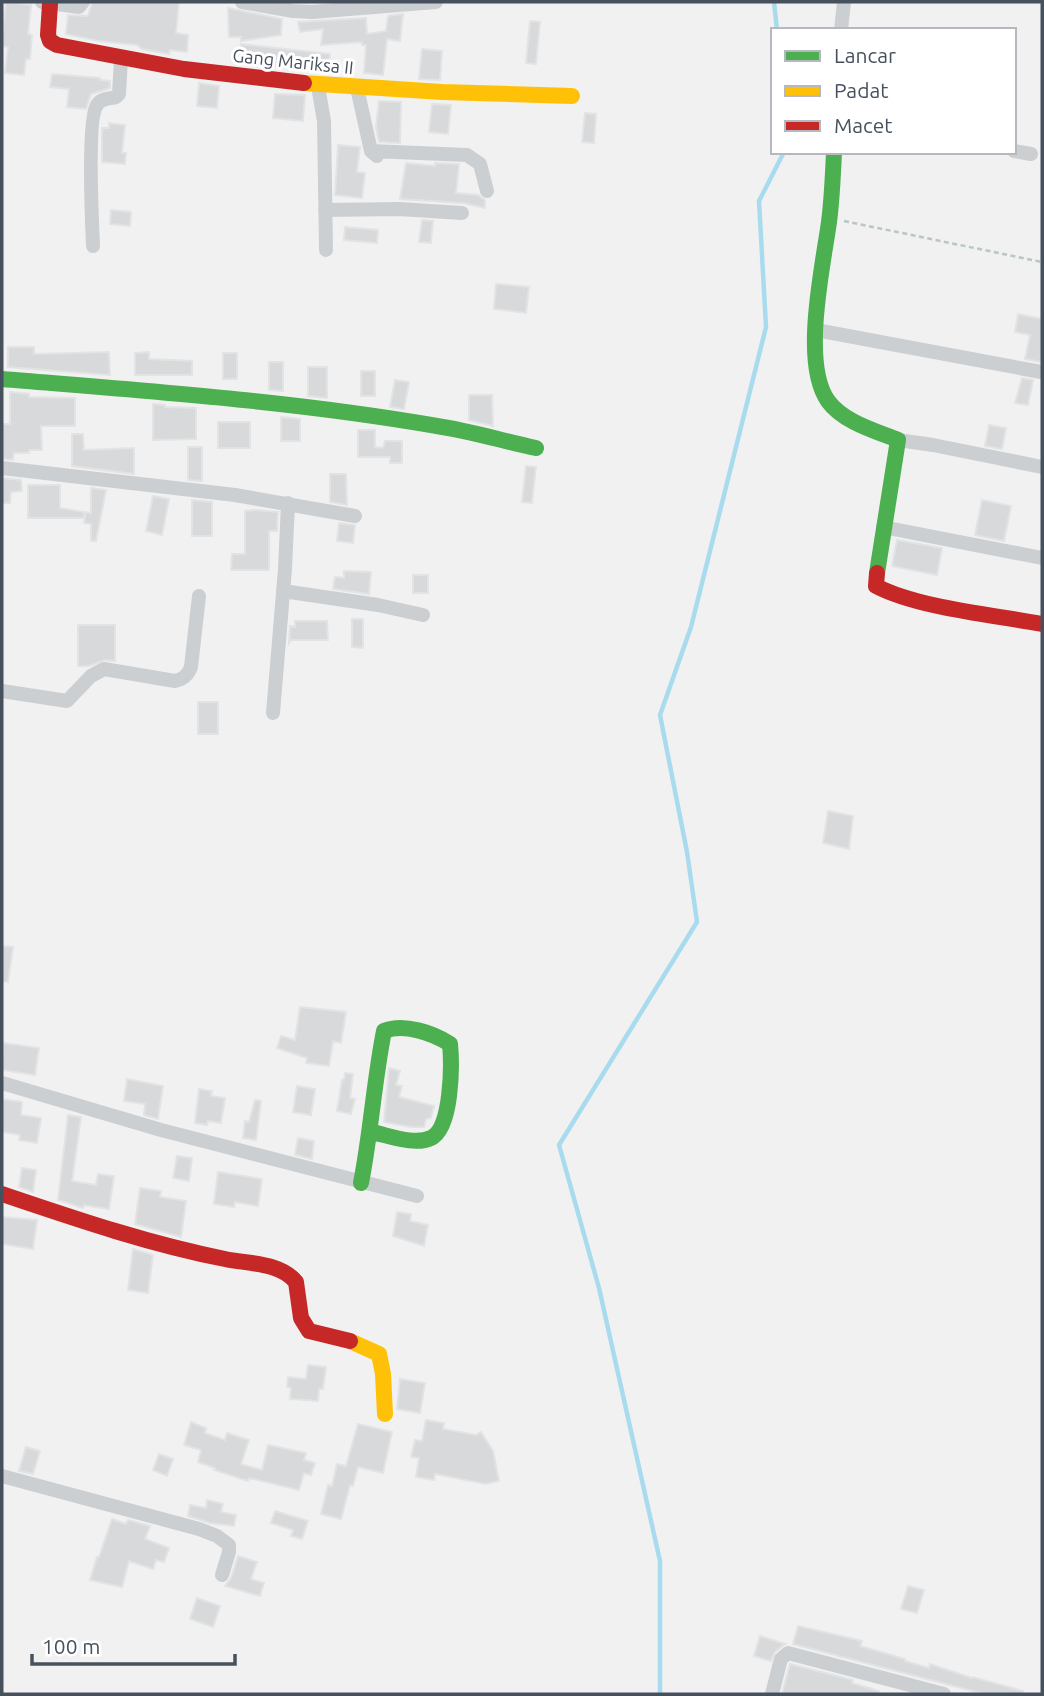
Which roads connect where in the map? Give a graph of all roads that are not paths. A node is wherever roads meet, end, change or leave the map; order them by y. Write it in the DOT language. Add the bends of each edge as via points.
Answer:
graph roads {
  1 [pos="83,2"];
  2 [pos="242,2"];
  3 [pos="436,2"];
  4 [pos="844,2"];
  5 [pos="46,3"];
  6 [pos="841,28"];
  7 [pos="121,60"];
  8 [pos="318,86"];
  9 [pos="357,88"];
  10 [pos="572,96"];
  11 [pos="371,151"];
  12 [pos="1016,151"];
  13 [pos="834,154"];
  14 [pos="1031,154"];
  15 [pos="383,161"];
  16 [pos="487,191"];
  17 [pos="325,210"];
  18 [pos="461,213"];
  19 [pos="93,246"];
  20 [pos="326,250"];
  21 [pos="816,330"];
  22 [pos="1041,372"];
  23 [pos="2,379"];
  24 [pos="898,440"];
  25 [pos="536,448"];
  26 [pos="1042,467"];
  27 [pos="2,468"];
  28 [pos="288,503"];
  29 [pos="355,516"];
  30 [pos="883,527"];
  31 [pos="1042,558"];
  32 [pos="283,591"];
  33 [pos="199,596"];
  34 [pos="423,615"];
  35 [pos="1042,624"];
  36 [pos="2,691"];
  37 [pos="273,713"];
  38 [pos="2,1083"];
  39 [pos="371,1132"];
  40 [pos="361,1183"];
  41 [pos="2,1194"];
  42 [pos="417,1196"];
  43 [pos="386,1414"];
  44 [pos="2,1476"];
  45 [pos="222,1576"];
  46 [pos="772,1694"];
  47 [pos="944,1694"];
  1 -- 5 [label="street" via="79,7"];
  2 -- 3 [label="street" via="312,12"];
  4 -- 6 [label="street"];
  5 -- 7 [label="street, Gang Mariksa II" via="50,41"];
  7 -- 8 [label="street, Gang Mariksa II"];
  7 -- 19 [label="street" via="119,94 94,108"];
  8 -- 9 [label="street, Gang Mariksa II"];
  8 -- 17 [label="street" via="323,106"];
  9 -- 10 [label="street, Gang Mariksa II"];
  9 -- 11 [label="street"];
  11 -- 15 [label="street"];
  11 -- 16 [label="street" via="467,155 480,164"];
  12 -- 14 [label="street"];
  13 -- 21 [label="street"];
  17 -- 18 [label="street"];
  17 -- 20 [label="street"];
  21 -- 22 [label="street"];
  21 -- 24 [label="street" via="818,364 828,400"];
  23 -- 25 [label="street" via="313,408 439,426"];
  24 -- 26 [label="street"];
  24 -- 30 [label="street"];
  27 -- 28 [label="street"];
  28 -- 29 [label="street"];
  28 -- 32 [label="street"];
  30 -- 31 [label="street"];
  30 -- 35 [label="street" via="875,579 881,591"];
  32 -- 34 [label="street"];
  32 -- 37 [label="street"];
  33 -- 36 [label="street" via="191,667 182,679 104,669 67,701"];
  38 -- 40 [label="street"];
  39 -- 39 [label="street" via="384,1031 397,1027 450,1044 447,1106 436,1136 421,1140"];
  39 -- 40 [label="street"];
  40 -- 42 [label="street"];
  41 -- 43 [label="street" via="104,1228 285,1273 296,1281 303,1326 379,1354"];
  44 -- 45 [label="street" via="217,1536 229,1545"];
  46 -- 47 [label="street" via="780,1659 788,1653"];
}
